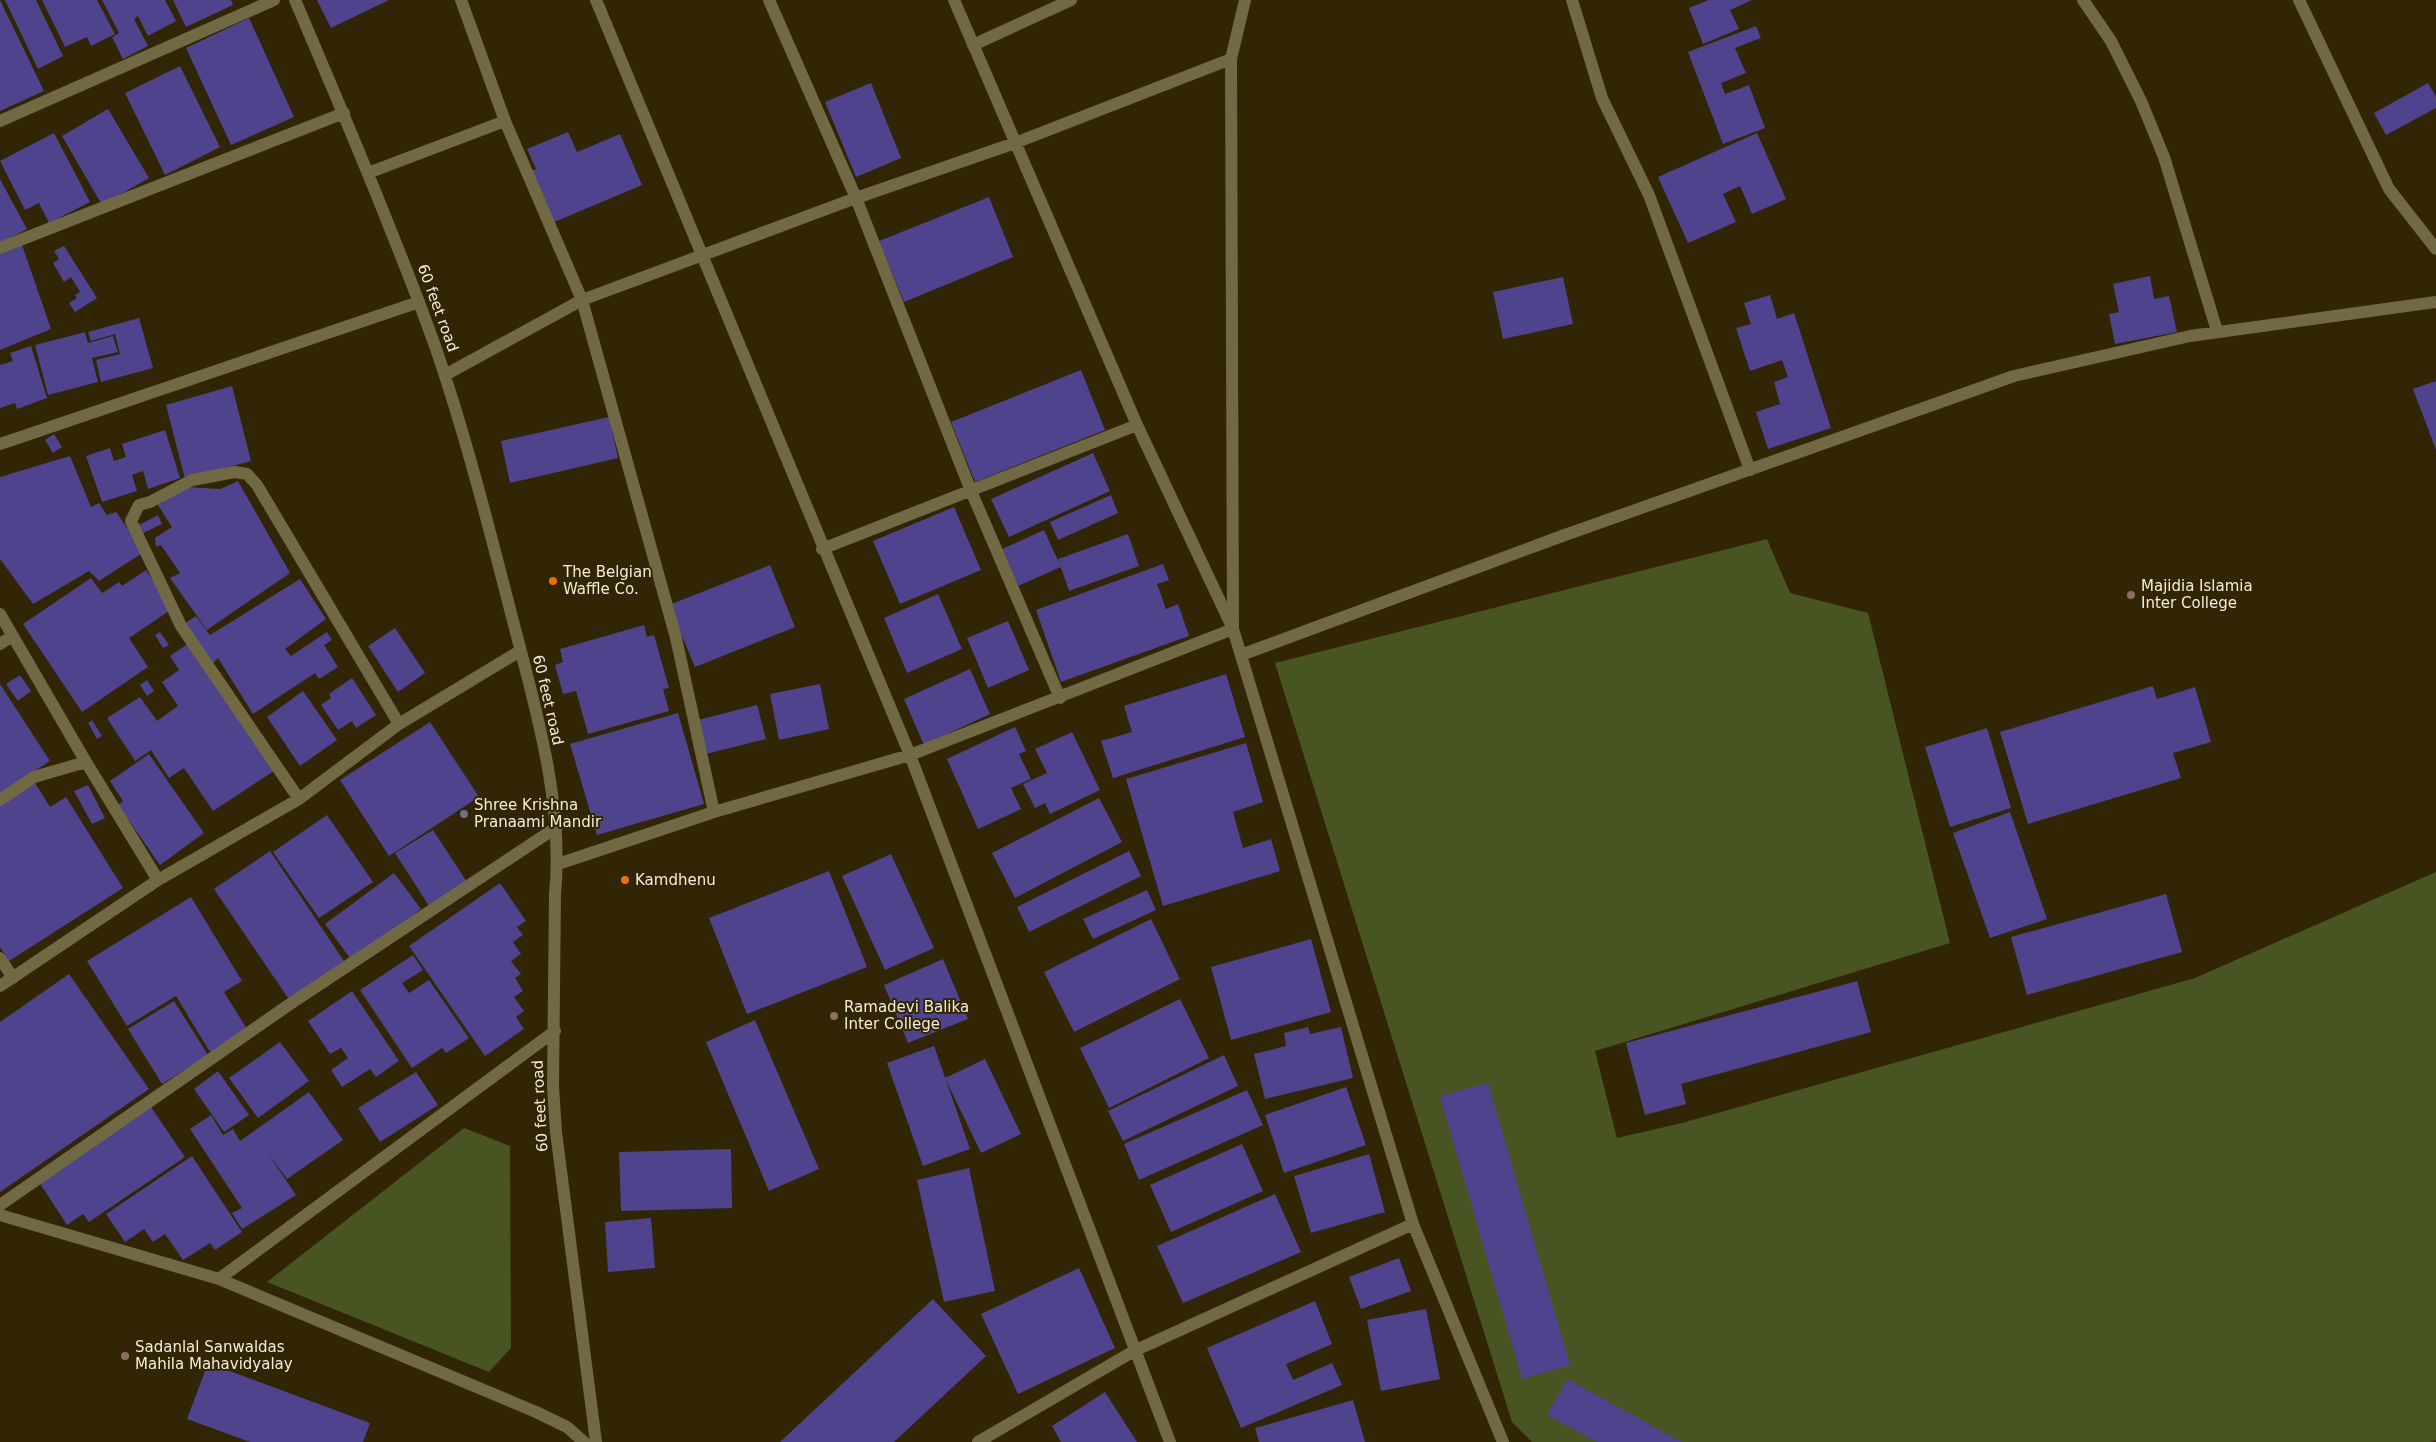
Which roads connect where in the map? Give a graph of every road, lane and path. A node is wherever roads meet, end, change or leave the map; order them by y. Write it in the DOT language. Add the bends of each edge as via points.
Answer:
graph roads {
  1 [pos="274,0"];
  2 [pos="295,0"];
  3 [pos="461,0"];
  4 [pos="596,0"];
  5 [pos="769,0"];
  6 [pos="954,0"];
  7 [pos="1071,0"];
  8 [pos="1245,0"];
  9 [pos="1572,0"];
  10 [pos="2083,0"];
  11 [pos="2299,0"];
  12 [pos="973,45"];
  13 [pos="1231,59"];
  14 [pos="344,113"];
  15 [pos="0,121"];
  16 [pos="505,121"];
  17 [pos="1015,143"];
  18 [pos="368,173"];
  19 [pos="856,198"];
  20 [pos="0,248"];
  21 [pos="2436,249"];
  22 [pos="702,255"];
  23 [pos="582,300"];
  24 [pos="419,302"];
  25 [pos="2436,302"];
  26 [pos="2217,331"];
  27 [pos="445,375"];
  28 [pos="1137,424"];
  29 [pos="0,444"];
  30 [pos="1750,470"];
  31 [pos="972,491"];
  32 [pos="822,549"];
  33 [pos="0,614"];
  34 [pos="1233,629"];
  35 [pos="12,636"];
  36 [pos="0,644"];
  37 [pos="520,651"];
  38 [pos="1241,655"];
  39 [pos="1060,698"];
  40 [pos="399,724"];
  41 [pos="910,755"];
  42 [pos="86,762"];
  43 [pos="298,799"];
  44 [pos="0,800"];
  45 [pos="714,812"];
  46 [pos="557,828"];
  47 [pos="558,864"];
  48 [pos="158,880"];
  49 [pos="0,958"];
  50 [pos="13,978"];
  51 [pos="0,986"];
  52 [pos="554,1031"];
  53 [pos="0,1205"];
  54 [pos="0,1215"];
  55 [pos="1413,1224"];
  56 [pos="218,1280"];
  57 [pos="1134,1351"];
  58 [pos="584,1442"];
  59 [pos="596,1442"];
  60 [pos="978,1442"];
  61 [pos="1170,1442"];
  62 [pos="1503,1442"];
  1 -- 15 [label="street"];
  2 -- 14 [label="street, 60 feet road"];
  3 -- 16 [label="street"];
  4 -- 22 [label="street"];
  5 -- 19 [label="street"];
  6 -- 12 [label="street"];
  7 -- 12 [label="street"];
  8 -- 13 [label="street"];
  9 -- 30 [label="street" via="1602,98 1649,195"];
  10 -- 26 [label="street" via="2111,41 2141,101 2164,158"];
  11 -- 21 [label="street" via="2390,189"];
  12 -- 17 [label="street"];
  13 -- 17 [label="street"];
  13 -- 34 [label="street"];
  14 -- 18 [label="street, 60 feet road"];
  14 -- 20 [label="street"];
  16 -- 18 [label="street"];
  16 -- 23 [label="street"];
  17 -- 19 [label="street"];
  17 -- 28 [label="street"];
  18 -- 24 [label="street, 60 feet road"];
  19 -- 22 [label="street"];
  19 -- 31 [label="street"];
  22 -- 23 [label="street"];
  22 -- 32 [label="street"];
  23 -- 27 [label="street"];
  23 -- 45 [label="street" via="676,638"];
  24 -- 27 [label="street, 60 feet road"];
  24 -- 29 [label="street"];
  25 -- 26 [label="street"];
  26 -- 30 [label="street" via="2014,376"];
  27 -- 37 [label="street, 60 feet road"];
  28 -- 31 [label="street"];
  28 -- 34 [label="street"];
  30 -- 38 [label="street"];
  31 -- 32 [label="street"];
  31 -- 39 [label="street"];
  32 -- 41 [label="street"];
  33 -- 35 [label="street"];
  34 -- 38 [label="street"];
  34 -- 39 [label="street"];
  35 -- 36 [label="street"];
  35 -- 42 [label="street"];
  37 -- 40 [label="street"];
  37 -- 46 [label="street, 60 feet road" via="552,788"];
  38 -- 55 [label="street"];
  39 -- 41 [label="street"];
  40 -- 43 [label="street"];
  40 -- 43 [label="street" via="257,485 247,474 235,472 192,480 139,505 130,521 182,626"];
  41 -- 45 [label="street"];
  41 -- 57 [label="street"];
  42 -- 44 [label="street" via="34,777"];
  42 -- 48 [label="street"];
  43 -- 48 [label="street"];
  45 -- 47 [label="street"];
  46 -- 47 [label="street, 60 feet road"];
  46 -- 53 [label="street" via="292,1002"];
  47 -- 52 [label="street, 60 feet road"];
  48 -- 50 [label="street"];
  49 -- 50 [label="street"];
  50 -- 51 [label="street"];
  52 -- 56 [label="street"];
  52 -- 59 [label="street, 60 feet road" via="556,1132"];
  54 -- 56 [label="street"];
  55 -- 57 [label="street"];
  55 -- 62 [label="street"];
  56 -- 58 [label="street" via="536,1412 567,1427"];
  57 -- 60 [label="street"];
  57 -- 61 [label="street"];
}
